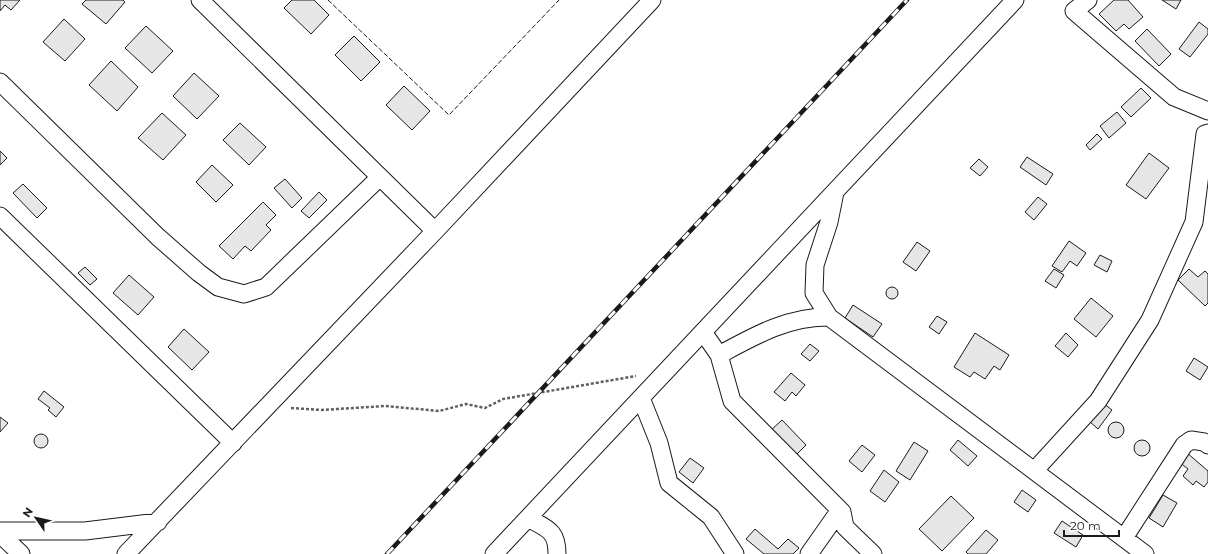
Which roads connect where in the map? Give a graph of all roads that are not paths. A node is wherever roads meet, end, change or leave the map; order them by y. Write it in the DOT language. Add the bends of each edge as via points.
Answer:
graph roads {
  1 [pos="200,0"];
  2 [pos="652,0"];
  3 [pos="1015,0"];
  4 [pos="1088,0"];
  5 [pos="0,82"];
  6 [pos="1208,111"];
  7 [pos="1208,133"];
  8 [pos="380,177"];
  9 [pos="835,192"];
  10 [pos="0,216"];
  11 [pos="435,231"];
  12 [pos="829,317"];
  13 [pos="703,332"];
  14 [pos="719,355"];
  15 [pos="641,398"];
  16 [pos="233,443"];
  17 [pos="1208,445"];
  18 [pos="1035,470"];
  19 [pos="842,512"];
  20 [pos="528,518"];
  21 [pos="158,522"];
  22 [pos="0,531"];
  23 [pos="1124,538"];
  24 [pos="126,554"];
  25 [pos="494,554"];
  26 [pos="557,554"];
  27 [pos="735,554"];
  28 [pos="809,554"];
  29 [pos="873,554"];
  30 [pos="1145,554"];
  1 -- 8 [label="street"];
  2 -- 11 [label="street"];
  3 -- 9 [label="street"];
  4 -- 6 [label="street" via="1074,11 1174,97"];
  5 -- 8 [label="street" via="158,237 199,273 218,287 244,294 266,287"];
  7 -- 18 [label="street" via="1205,134 1194,222 1150,320 1098,401"];
  8 -- 11 [label="street"];
  9 -- 12 [label="street" via="829,222 815,265 814,293"];
  9 -- 13 [label="street"];
  10 -- 16 [label="street"];
  11 -- 16 [label="street"];
  12 -- 14 [label="street" via="815,316 774,327"];
  12 -- 18 [label="street"];
  13 -- 14 [label="street"];
  13 -- 15 [label="street"];
  14 -- 19 [label="street" via="732,401"];
  15 -- 20 [label="street"];
  15 -- 27 [label="street" via="659,443 669,483 711,517"];
  16 -- 21 [label="street"];
  17 -- 23 [label="street" via="1191,440 1184,445"];
  18 -- 23 [label="street"];
  19 -- 28 [label="street"];
  19 -- 29 [label="street" via="845,527"];
  20 -- 25 [label="street"];
  20 -- 26 [label="street" via="552,531 557,541"];
  21 -- 22 [label="street" via="85,531"];
  21 -- 24 [label="street"];
  23 -- 30 [label="street"];
}
